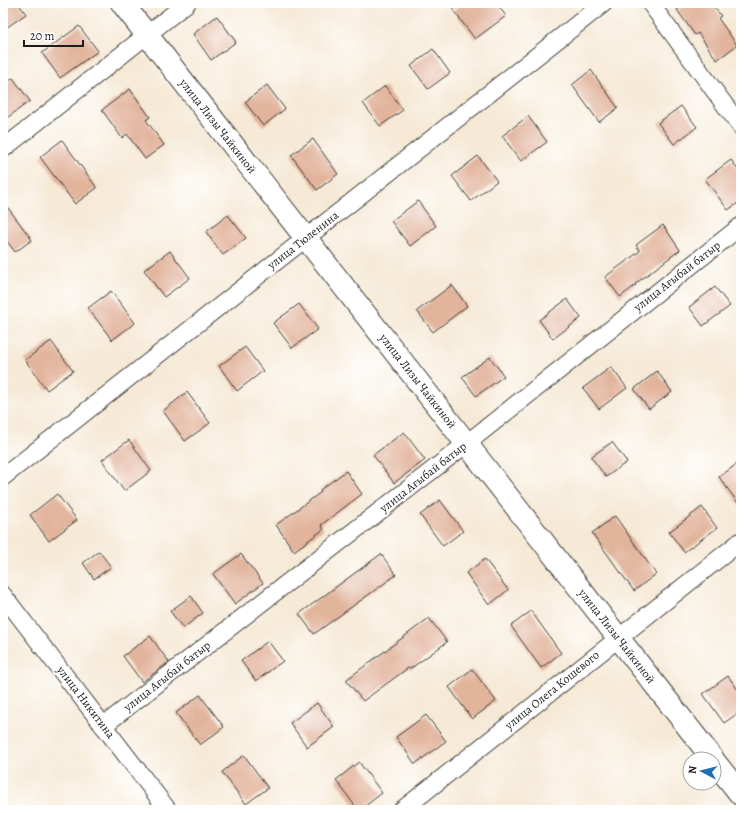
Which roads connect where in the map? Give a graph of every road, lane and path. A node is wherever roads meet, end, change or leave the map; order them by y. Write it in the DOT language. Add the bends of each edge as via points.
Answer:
graph roads {
  1 [pos="122,3"];
  2 [pos="187,3"];
  3 [pos="604,3"];
  4 [pos="650,3"];
  5 [pos="147,35"];
  6 [pos="741,127"];
  7 [pos="3,149"];
  8 [pos="741,226"];
  9 [pos="306,238"];
  10 [pos="466,444"];
  11 [pos="3,476"];
  12 [pos="741,541"];
  13 [pos="3,595"];
  14 [pos="618,638"];
  15 [pos="103,726"];
  16 [pos="706,751"];
  17 [pos="722,771"];
  18 [pos="741,795"];
  19 [pos="168,810"];
  20 [pos="402,810"];
  1 -- 5 [label="street, улица Лизы Чайкиной"];
  2 -- 5 [label="street"];
  3 -- 9 [label="street, улица Тюленина"];
  4 -- 6 [label="street"];
  5 -- 7 [label="street"];
  5 -- 9 [label="street, улица Лизы Чайкиной"];
  8 -- 10 [label="street, улица Ағыбай батыр"];
  9 -- 10 [label="street, улица Лизы Чайкиной"];
  9 -- 11 [label="street, улица Тюленина"];
  10 -- 14 [label="street, улица Лизы Чайкиной"];
  10 -- 15 [label="street, улица Ағыбай батыр"];
  12 -- 14 [label="street, улица Олега Кошевого"];
  13 -- 15 [label="street, улица Никитина"];
  14 -- 16 [label="street, улица Лизы Чайкиной"];
  14 -- 20 [label="street, улица Олега Кошевого"];
  15 -- 19 [label="street, улица Никитина"];
  17 -- 18 [label="street, улица Лизы Чайкиной"];
}
